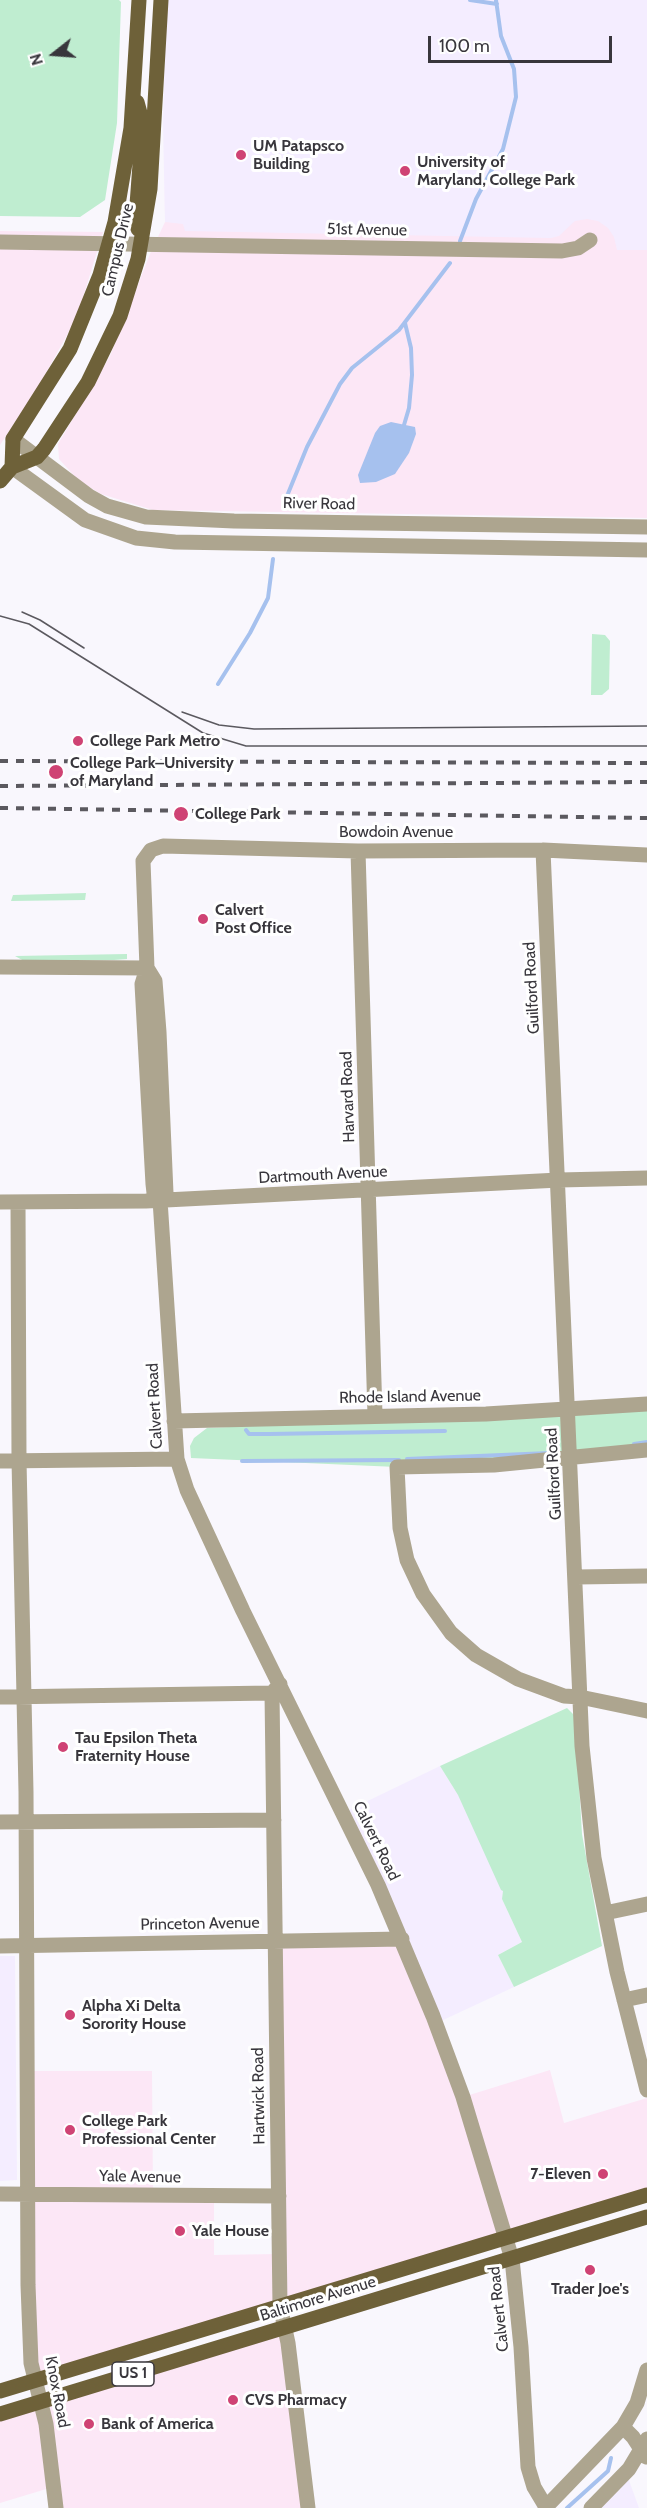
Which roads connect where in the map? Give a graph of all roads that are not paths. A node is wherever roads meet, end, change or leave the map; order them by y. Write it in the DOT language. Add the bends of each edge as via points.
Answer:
graph roads {
  1 [pos="139,0"];
  2 [pos="161,0"];
  3 [pos="133,87"];
  4 [pos="590,240"];
  5 [pos="0,242"];
  6 [pos="109,244"];
  7 [pos="141,245"];
  8 [pos="13,439"];
  9 [pos="37,457"];
  10 [pos="12,466"];
  11 [pos="0,481"];
  12 [pos="647,526"];
  13 [pos="647,550"];
  14 [pos="543,850"];
  15 [pos="358,851"];
  16 [pos="148,853"];
  17 [pos="647,855"];
  18 [pos="0,967"];
  19 [pos="147,968"];
  20 [pos="647,1178"];
  21 [pos="558,1180"];
  22 [pos="368,1191"];
  23 [pos="160,1200"];
  24 [pos="0,1202"];
  25 [pos="18,1202"];
  26 [pos="647,1404"];
  27 [pos="569,1410"];
  28 [pos="375,1415"];
  29 [pos="174,1421"];
  30 [pos="647,1450"];
  31 [pos="571,1458"];
  32 [pos="177,1459"];
  33 [pos="19,1460"];
  34 [pos="0,1461"];
  35 [pos="647,1576"];
  36 [pos="576,1577"];
  37 [pos="276,1689"];
  38 [pos="0,1697"];
  39 [pos="25,1697"];
  40 [pos="580,1697"];
  41 [pos="647,1712"];
  42 [pos="274,1820"];
  43 [pos="0,1822"];
  44 [pos="25,1822"];
  45 [pos="647,1904"];
  46 [pos="605,1913"];
  47 [pos="402,1939"];
  48 [pos="275,1941"];
  49 [pos="27,1945"];
  50 [pos="0,1946"];
  51 [pos="647,1995"];
  52 [pos="624,2000"];
  53 [pos="647,2090"];
  54 [pos="0,2194"];
  55 [pos="28,2194"];
  56 [pos="647,2195"];
  57 [pos="279,2196"];
  58 [pos="647,2217"];
  59 [pos="506,2238"];
  60 [pos="512,2259"];
  61 [pos="279,2306"];
  62 [pos="285,2328"];
  63 [pos="647,2370"];
  64 [pos="33,2381"];
  65 [pos="0,2391"];
  66 [pos="40,2402"];
  67 [pos="0,2414"];
  68 [pos="623,2427"];
  69 [pos="645,2449"];
  70 [pos="56,2508"];
  71 [pos="308,2508"];
  72 [pos="546,2508"];
  73 [pos="591,2508"];
  1 -- 3 [label="main road, Campus Drive"];
  2 -- 7 [label="main road, Campus Drive" via="152,165"];
  3 -- 6 [label="main road, Campus Drive" via="124,180"];
  3 -- 7 [label="main road" via="142,124 136,218"];
  4 -- 7 [label="street, 51st Avenue" via="579,248 562,251"];
  5 -- 6 [label="street, 51st Avenue"];
  6 -- 7 [label="street, 51st Avenue"];
  6 -- 8 [label="main road, Campus Drive" via="69,349"];
  7 -- 9 [label="main road, Campus Drive" via="111,340 88,382"];
  8 -- 9 [label="street, River Road"];
  8 -- 10 [label="main road, Campus Drive"];
  9 -- 10 [label="main road"];
  9 -- 12 [label="street, River Road" via="107,506 146,517"];
  10 -- 11 [label="main road"];
  10 -- 13 [label="street" via="85,520 136,538"];
  14 -- 15 [label="street, Bowdoin Avenue"];
  14 -- 17 [label="street, Bowdoin Avenue"];
  14 -- 21 [label="street, Guilford Road"];
  15 -- 16 [label="street, Bowdoin Avenue" via="163,846"];
  15 -- 22 [label="street, Harvard Road"];
  16 -- 19 [label="street, Calvert Road" via="143,861"];
  18 -- 19 [label="street"];
  19 -- 23 [label="street, Calvert Road" via="142,984 153,1184"];
  20 -- 21 [label="street, Dartmouth Avenue"];
  21 -- 22 [label="street, Dartmouth Avenue"];
  21 -- 27 [label="street, Guilford Road"];
  22 -- 23 [label="street, Dartmouth Avenue"];
  22 -- 28 [label="street, Harvard Road"];
  23 -- 25 [label="street, Dartmouth Avenue"];
  23 -- 29 [label="street, Calvert Road"];
  24 -- 25 [label="street, Dartmouth Avenue"];
  25 -- 33 [label="street, Knox Road"];
  26 -- 27 [label="street, Rhode Island Avenue"];
  27 -- 28 [label="street, Rhode Island Avenue"];
  27 -- 31 [label="street, Guilford Road"];
  28 -- 29 [label="street, Rhode Island Avenue"];
  29 -- 32 [label="street, Calvert Road"];
  30 -- 31 [label="street"];
  31 -- 36 [label="street, Guilford Road"];
  31 -- 40 [label="street" via="494,1465 397,1467 400,1528 407,1560 439,1619 466,1647 496,1668 564,1696"];
  32 -- 33 [label="street"];
  32 -- 37 [label="street, Calvert Road" via="187,1490"];
  33 -- 34 [label="street"];
  33 -- 39 [label="street, Knox Road"];
  35 -- 36 [label="street"];
  36 -- 40 [label="street, Guilford Road"];
  37 -- 39 [label="street"];
  37 -- 42 [label="street, Hartwick Road"];
  37 -- 47 [label="street, Calvert Road"];
  38 -- 39 [label="street"];
  39 -- 44 [label="street, Knox Road"];
  40 -- 41 [label="street"];
  40 -- 46 [label="street, Guilford Road" via="589,1816"];
  42 -- 44 [label="street"];
  42 -- 48 [label="street, Hartwick Road"];
  43 -- 44 [label="street"];
  44 -- 49 [label="street, Knox Road"];
  45 -- 46 [label="street"];
  46 -- 52 [label="street, Guilford Road"];
  47 -- 48 [label="street, Princeton Avenue"];
  47 -- 59 [label="street, Calvert Road" via="463,2097"];
  48 -- 49 [label="street, Princeton Avenue"];
  48 -- 57 [label="street, Hartwick Road"];
  49 -- 50 [label="street, Princeton Avenue"];
  49 -- 55 [label="street, Knox Road"];
  51 -- 52 [label="street"];
  52 -- 53 [label="street, Guilford Road"];
  54 -- 55 [label="street, Yale Avenue"];
  55 -- 57 [label="street, Yale Avenue"];
  55 -- 64 [label="street, Knox Road"];
  56 -- 59 [label="main road, Baltimore Avenue / US 1"];
  57 -- 61 [label="street, Hartwick Road"];
  58 -- 60 [label="main road, Baltimore Avenue / US 1"];
  59 -- 60 [label="street, Calvert Road"];
  59 -- 61 [label="main road, Baltimore Avenue / US 1"];
  60 -- 62 [label="main road, Baltimore Avenue / US 1"];
  60 -- 72 [label="street, Calvert Road" via="528,2467"];
  61 -- 62 [label="street, Hartwick Road"];
  61 -- 64 [label="main road, Baltimore Avenue / US 1"];
  62 -- 66 [label="main road, Baltimore Avenue / US 1"];
  62 -- 71 [label="street, Hartwick Road"];
  63 -- 68 [label="street" via="637,2403"];
  64 -- 65 [label="main road, Baltimore Avenue / US 1"];
  64 -- 66 [label="street, Knox Road"];
  66 -- 67 [label="main road, Baltimore Avenue / US 1"];
  66 -- 70 [label="street, Knox Road"];
  68 -- 69 [label="street"];
  68 -- 72 [label="street"];
  69 -- 73 [label="street"];
}
